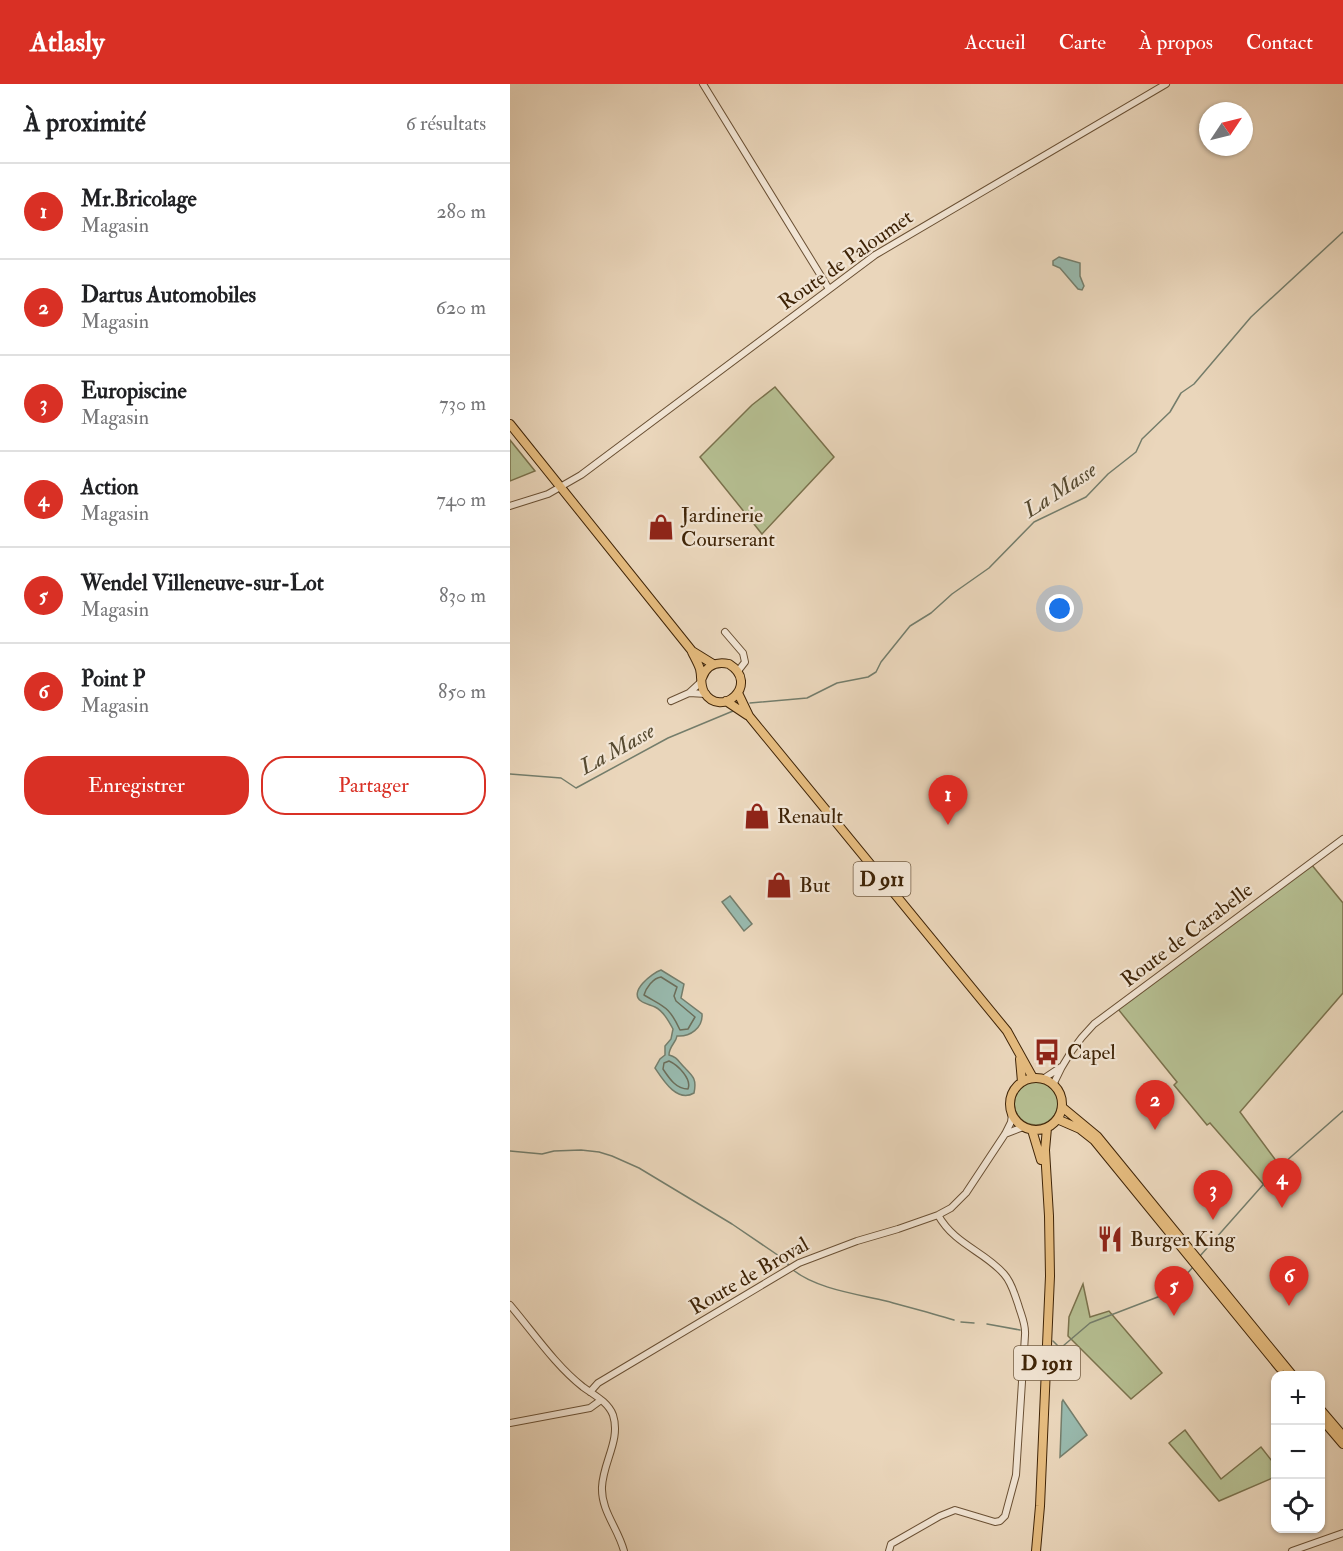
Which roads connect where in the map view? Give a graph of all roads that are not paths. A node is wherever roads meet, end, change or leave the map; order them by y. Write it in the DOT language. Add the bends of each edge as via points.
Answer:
graph roads {
  1 [pos="703,84"];
  2 [pos="1166,84"];
  3 [pos="829,289"];
  4 [pos="510,424"];
  5 [pos="561,487"];
  6 [pos="510,506"];
  7 [pos="725,632"];
  8 [pos="692,651"];
  9 [pos="713,664"];
  10 [pos="738,671"];
  11 [pos="702,680"];
  12 [pos="688,693"];
  13 [pos="738,693"];
  14 [pos="706,694"];
  15 [pos="671,701"];
  16 [pos="726,701"];
  17 [pos="749,716"];
  18 [pos="1343,839"];
  19 [pos="1020,1054"];
  20 [pos="1061,1066"];
  21 [pos="1033,1078"];
  22 [pos="1043,1079"];
  23 [pos="1022,1082"];
  24 [pos="1053,1085"];
  25 [pos="1062,1107"];
  26 [pos="1012,1114"];
  27 [pos="1057,1119"];
  28 [pos="1023,1127"];
  29 [pos="1047,1128"];
  30 [pos="1032,1130"];
  31 [pos="1005,1134"];
  32 [pos="1045,1176"];
  33 [pos="938,1215"];
  34 [pos="510,1305"];
  35 [pos="1282,1371"];
  36 [pos="1289,1371"];
  37 [pos="590,1392"];
  38 [pos="601,1400"];
  39 [pos="1325,1415"];
  40 [pos="510,1423"];
  41 [pos="1325,1424"];
  42 [pos="1343,1436"];
  43 [pos="1343,1444"];
  44 [pos="1343,1533"];
  45 [pos="624,1551"];
  46 [pos="889,1551"];
  47 [pos="1036,1551"];
  48 [pos="1292,1551"];
  1 -- 3 [label="street"];
  2 -- 3 [label="street, Route de Paloumet" via="875,255"];
  3 -- 5 [label="street, Route de Paloumet"];
  4 -- 5 [label="main road"];
  5 -- 6 [label="street, Route de Paloumet"];
  5 -- 8 [label="main road"];
  7 -- 10 [label="street" via="745,662"];
  8 -- 9 [label="main road"];
  8 -- 11 [label="main road"];
  9 -- 10 [label="main road" via="729,664"];
  9 -- 11 [label="main road"];
  10 -- 13 [label="main road"];
  11 -- 12 [label="street"];
  11 -- 14 [label="main road"];
  12 -- 14 [label="street"];
  12 -- 15 [label="street"];
  13 -- 16 [label="main road"];
  13 -- 17 [label="main road, D 911"];
  14 -- 16 [label="main road" via="715,701"];
  16 -- 17 [label="main road, D 911"];
  17 -- 19 [label="main road, D 911" via="1007,1031"];
  18 -- 20 [label="street, Route de Carabelle" via="1094,1024"];
  19 -- 21 [label="main road, D 911"];
  19 -- 23 [label="main road, D 911"];
  20 -- 22 [label="street, Route de Carabelle"];
  20 -- 24 [label="street, Route de Carabelle"];
  21 -- 22 [label="main road"];
  21 -- 23 [label="main road"];
  22 -- 24 [label="main road"];
  23 -- 26 [label="main road" via="1011,1096"];
  24 -- 25 [label="main road"];
  25 -- 27 [label="main road"];
  25 -- 36 [label="main road" via="1097,1136"];
  26 -- 28 [label="main road"];
  26 -- 31 [label="street, Route de Broval"];
  27 -- 29 [label="main road"];
  27 -- 35 [label="main road" via="1094,1140"];
  28 -- 30 [label="main road"];
  28 -- 31 [label="street"];
  29 -- 30 [label="main road"];
  29 -- 32 [label="main road, D 1911"];
  30 -- 32 [label="main road, D 1911"];
  31 -- 33 [label="street, Route de Broval" via="961,1199"];
  32 -- 47 [label="main road, D 1911" via="1050,1276"];
  33 -- 37 [label="street, Route de Broval" via="799,1263 598,1383"];
  33 -- 46 [label="street" via="961,1242 1006,1276 1023,1319 1016,1475 1010,1502 1000,1521 954,1510 891,1544"];
  34 -- 37 [label="street" via="574,1380"];
  37 -- 38 [label="street"];
  38 -- 40 [label="street" via="590,1408"];
  38 -- 45 [label="street" via="610,1408 615,1431 602,1485 603,1500"];
  39 -- 42 [label="main road"];
  41 -- 43 [label="main road"];
  44 -- 48 [label="street"];
}
